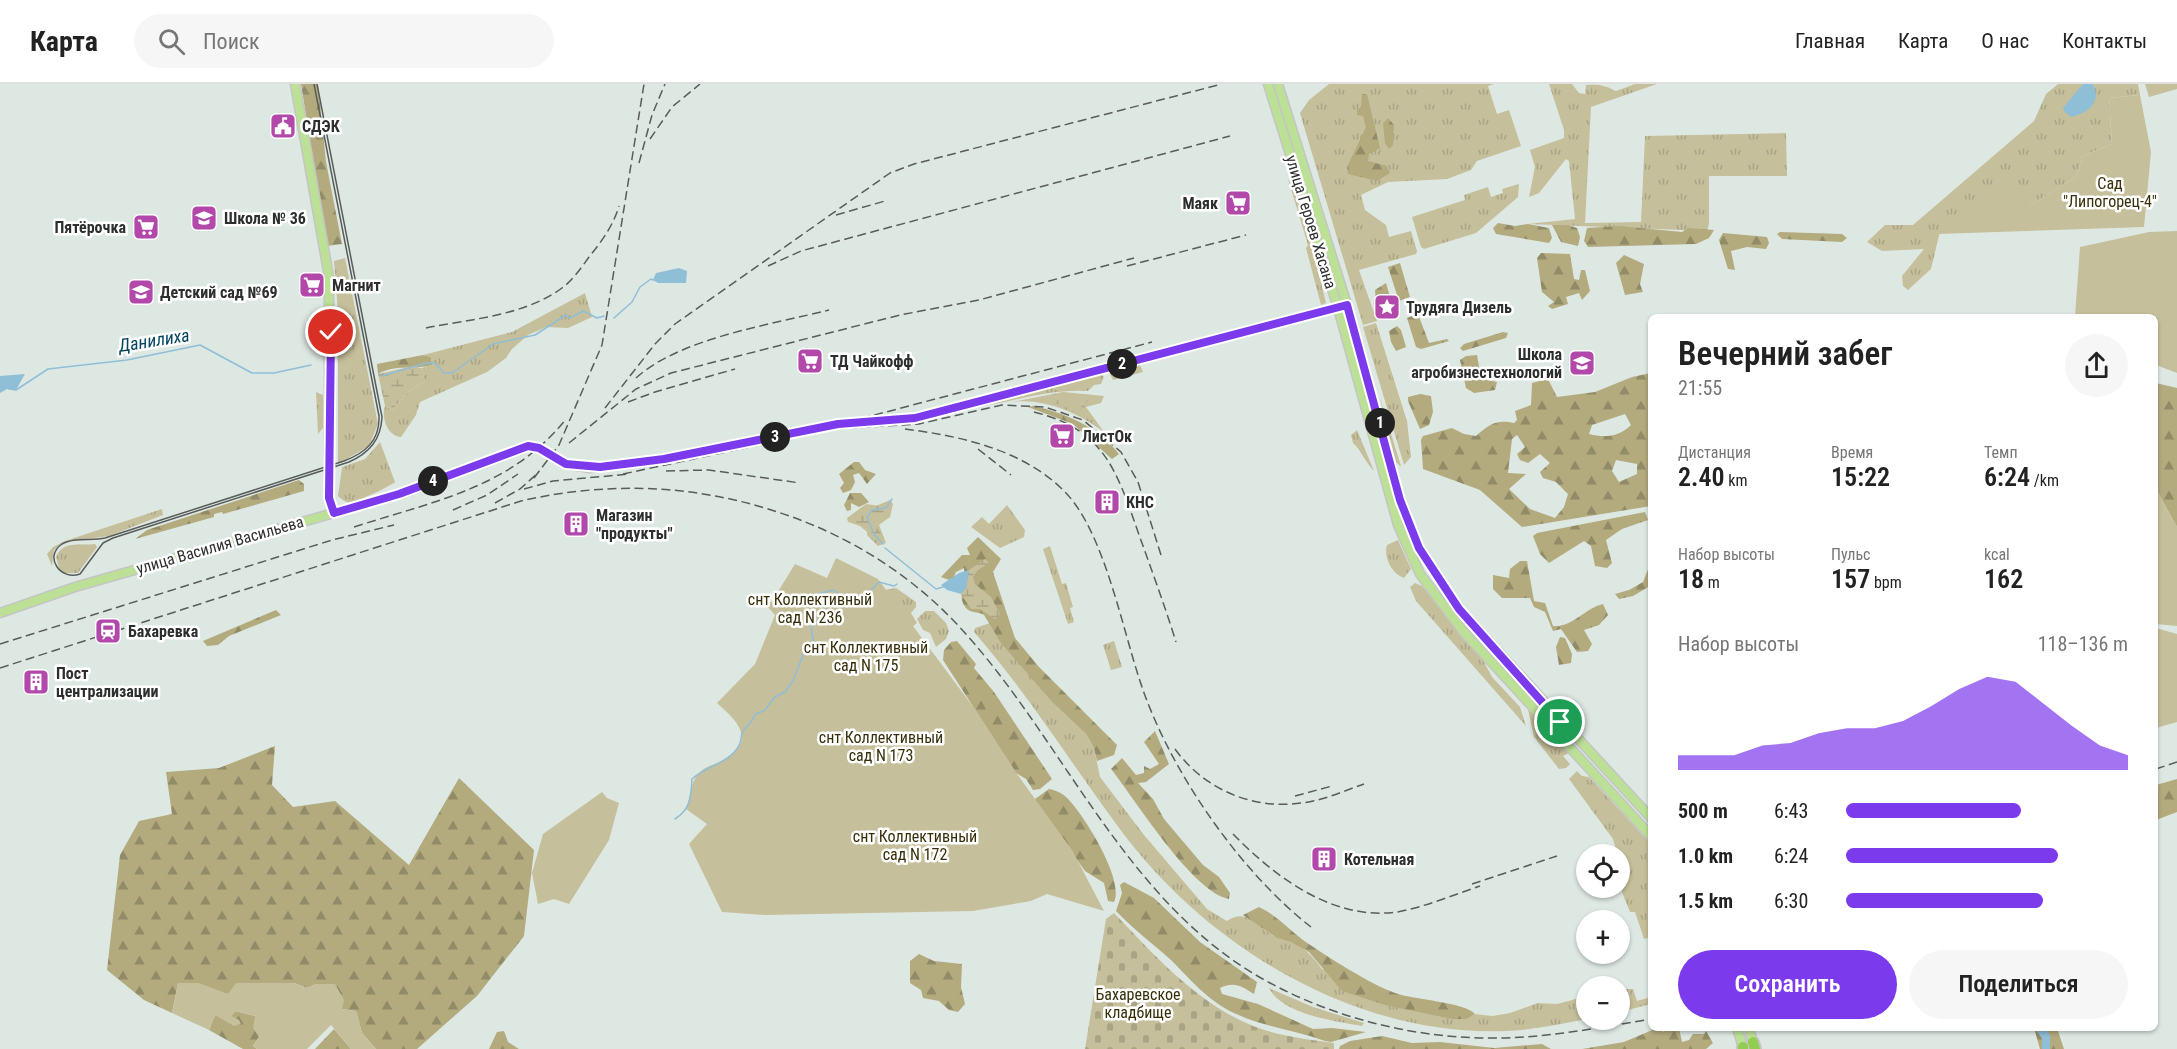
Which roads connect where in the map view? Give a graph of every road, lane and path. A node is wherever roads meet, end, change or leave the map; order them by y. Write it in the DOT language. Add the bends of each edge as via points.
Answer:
graph roads {
  1 [pos="295,84"];
  2 [pos="1268,84"];
  3 [pos="1278,84"];
  4 [pos="1347,305"];
  5 [pos="1338,308"];
  6 [pos="334,513"];
  7 [pos="0,613"];
  8 [pos="1648,815"];
  9 [pos="1648,833"];
  10 [pos="1739,1031"];
  11 [pos="1749,1031"];
  12 [pos="1749,1047"];
  1 -- 6 [label="main road" via="329,277 329,498"];
  2 -- 5 [label="main road, улица Героев Хасана"];
  3 -- 4 [label="main road, улица Героев Хасана"];
  4 -- 5 [label="main road, улица Василия Васильева"];
  4 -- 8 [label="main road, улица Героев Хасана" via="1400,500 1430,568 1472,624"];
  5 -- 6 [label="main road, улица Василия Васильева" via="915,418 838,424 664,459 600,467 566,464 528,446 399,494"];
  5 -- 9 [label="main road, улица Героев Хасана" via="1384,481 1420,574 1462,631"];
  6 -- 7 [label="main road, улица Василия Васильева" via="75,587"];
  10 -- 12 [label="main road"];
  11 -- 12 [label="main road"];
}
